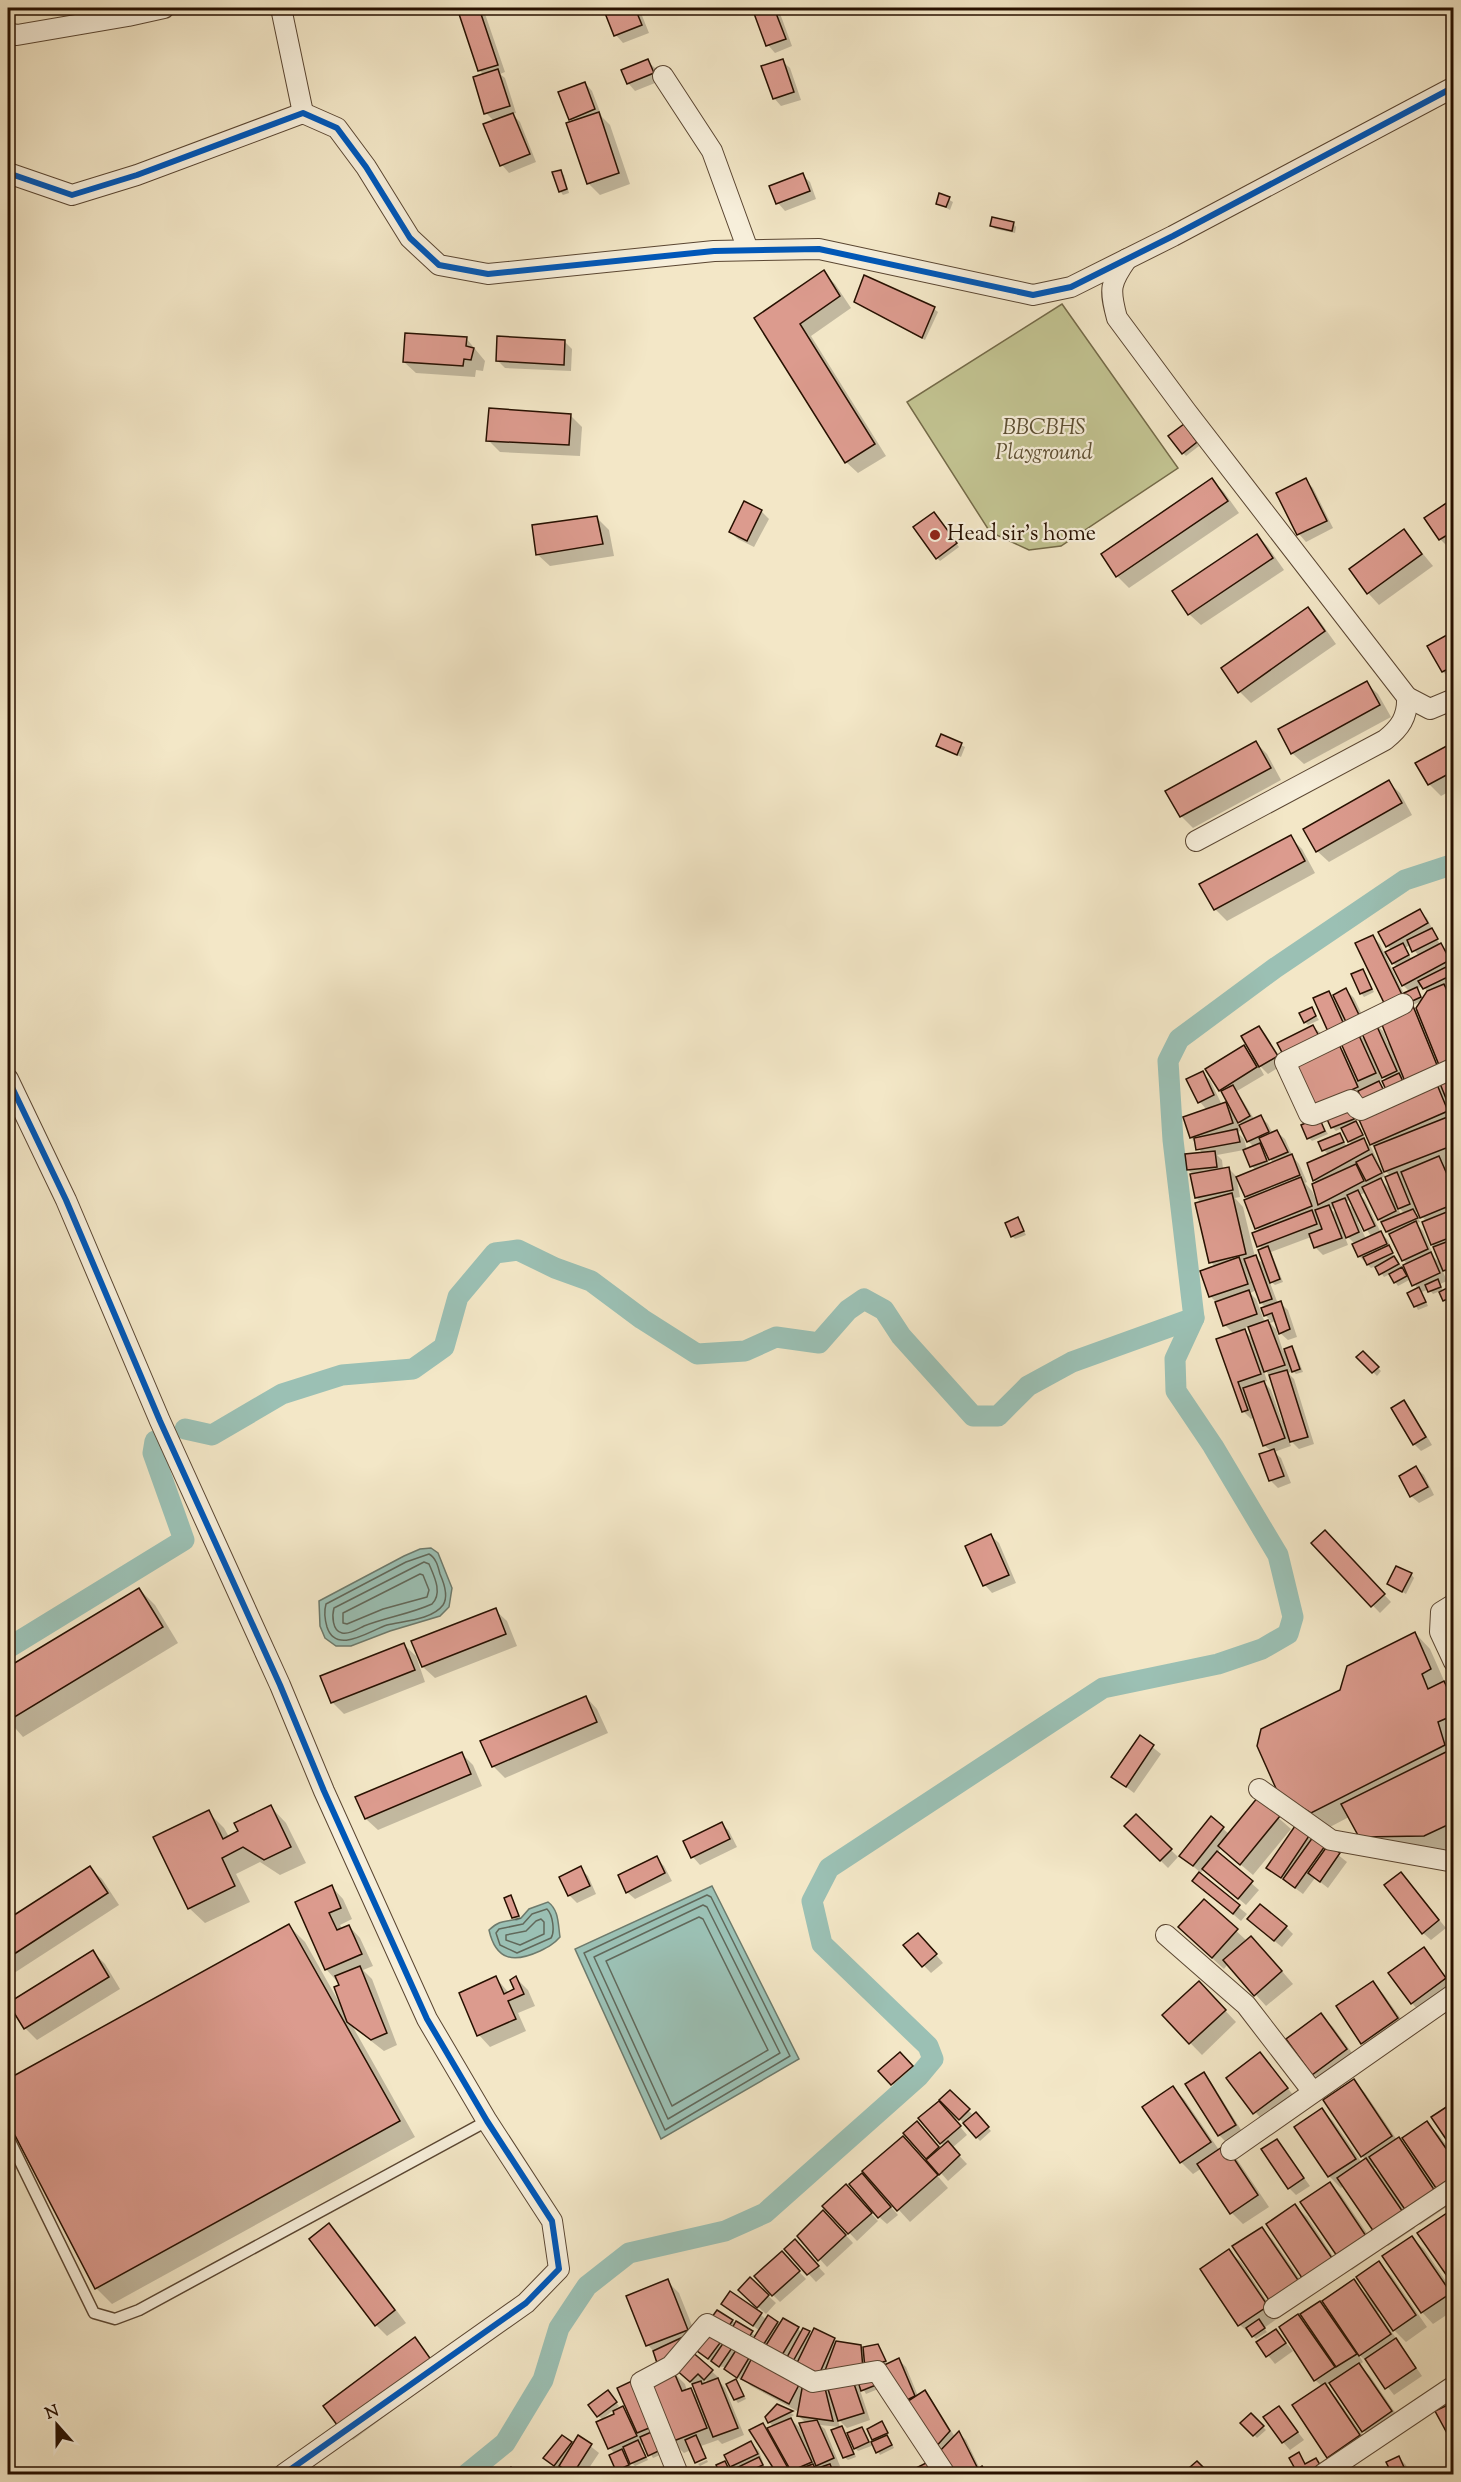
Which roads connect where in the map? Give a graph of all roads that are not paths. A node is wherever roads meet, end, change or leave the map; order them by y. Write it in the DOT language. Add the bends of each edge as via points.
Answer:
graph roads {
  1 [pos="164,8"];
  2 [pos="281,8"];
  3 [pos="8,33"];
  4 [pos="663,76"];
  5 [pos="1454,87"];
  6 [pos="303,113"];
  7 [pos="8,173"];
  8 [pos="748,250"];
  9 [pos="1127,259"];
  10 [pos="1407,698"];
  11 [pos="1454,699"];
  12 [pos="1196,841"];
  13 [pos="1403,1004"];
  14 [pos="1454,1068"];
  15 [pos="8,1079"];
  16 [pos="1454,1604"];
  17 [pos="1454,1662"];
  18 [pos="1259,1789"];
  19 [pos="1454,1862"];
  20 [pos="1166,1935"];
  21 [pos="1454,1994"];
  22 [pos="1313,2092"];
  23 [pos="487,2121"];
  24 [pos="8,2137"];
  25 [pos="1232,2150"];
  26 [pos="1454,2188"];
  27 [pos="1274,2308"];
  28 [pos="1454,2386"];
  29 [pos="284,2475"];
  30 [pos="678,2475"];
  31 [pos="945,2475"];
  32 [pos="1323,2475"];
  1 -- 3 [label="street" via="17,35"];
  2 -- 6 [label="street"];
  4 -- 8 [label="street" via="712,151"];
  5 -- 9 [label="street"];
  6 -- 7 [label="street" via="72,195"];
  6 -- 8 [label="street" via="337,128 410,238 439,265 488,274"];
  8 -- 9 [label="street" via="819,249 1033,295 1071,287"];
  9 -- 10 [label="street" via="1113,278 1117,318"];
  10 -- 11 [label="street" via="1430,709"];
  10 -- 12 [label="street" via="1405,720 1385,740"];
  13 -- 14 [label="street" via="1285,1062 1310,1114 1351,1100 1361,1110"];
  15 -- 23 [label="street" via="66,1200 160,1421 423,2010"];
  16 -- 17 [label="street" via="1441,1612 1440,1632"];
  18 -- 19 [label="street" via="1331,1840"];
  20 -- 22 [label="street" via="1246,2005"];
  21 -- 22 [label="street"];
  22 -- 25 [label="street"];
  23 -- 24 [label="lane" via="139,2310 115,2319 94,2313"];
  23 -- 29 [label="street" via="552,2221 559,2269 526,2303"];
  26 -- 27 [label="street"];
  28 -- 32 [label="street"];
  30 -- 31 [label="street" via="641,2382 671,2366 707,2324 813,2382 877,2372"];
}
